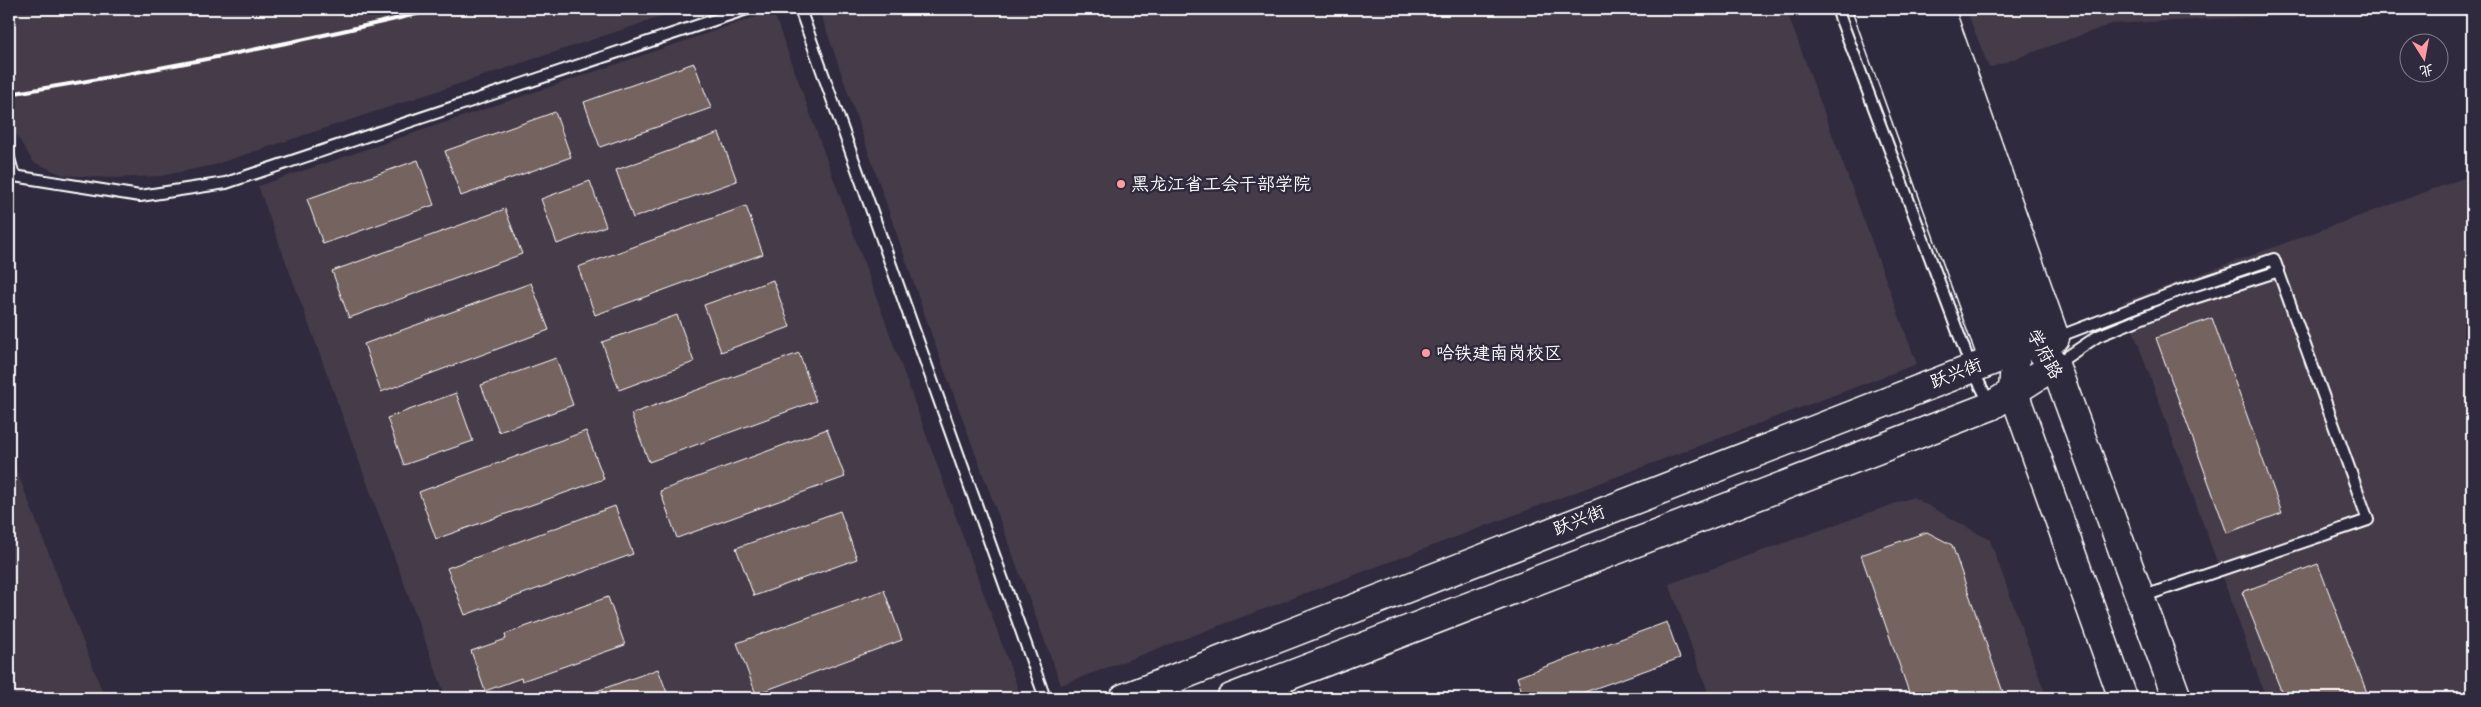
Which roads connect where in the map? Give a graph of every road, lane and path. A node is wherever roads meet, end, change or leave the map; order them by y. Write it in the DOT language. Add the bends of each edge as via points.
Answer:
graph roads {
  1 [pos="747,9"];
  2 [pos="800,9"];
  3 [pos="1837,9"];
  4 [pos="1867,9"];
  5 [pos="1893,9"];
  6 [pos="1915,9"];
  7 [pos="1940,9"];
  8 [pos="9,158"];
  9 [pos="2279,271"];
  10 [pos="2014,352"];
  11 [pos="2054,365"];
  12 [pos="2013,390"];
  13 [pos="1991,406"];
  14 [pos="2141,597"];
  15 [pos="1045,698"];
  16 [pos="1124,698"];
  17 [pos="1230,698"];
  18 [pos="2123,698"];
  19 [pos="2177,698"];
  1 -- 8 [label="lane" via="226,183 140,196 14,176"];
  2 -- 15 [label="lane"];
  3 -- 10 [label="lane"];
  4 -- 10 [label="main road"];
  5 -- 10 [label="main road, 学府路"];
  6 -- 10 [label="main road, 学府路"];
  7 -- 10 [label="main road"];
  9 -- 10 [label="lane" via="2274,259"];
  9 -- 11 [label="lane" via="2182,302 2098,336"];
  9 -- 14 [label="lane" via="2368,520"];
  10 -- 11 [label="main road, 学府路"];
  10 -- 12 [label="main road, 学府路"];
  10 -- 13 [label="lane"];
  10 -- 16 [label="main road, 跃兴街"];
  11 -- 12 [label="main road"];
  11 -- 14 [label="main road, 学府路"];
  12 -- 13 [label="main road"];
  12 -- 18 [label="main road, 学府路"];
  13 -- 17 [label="main road"];
  14 -- 19 [label="main road, 学府路"];
}
